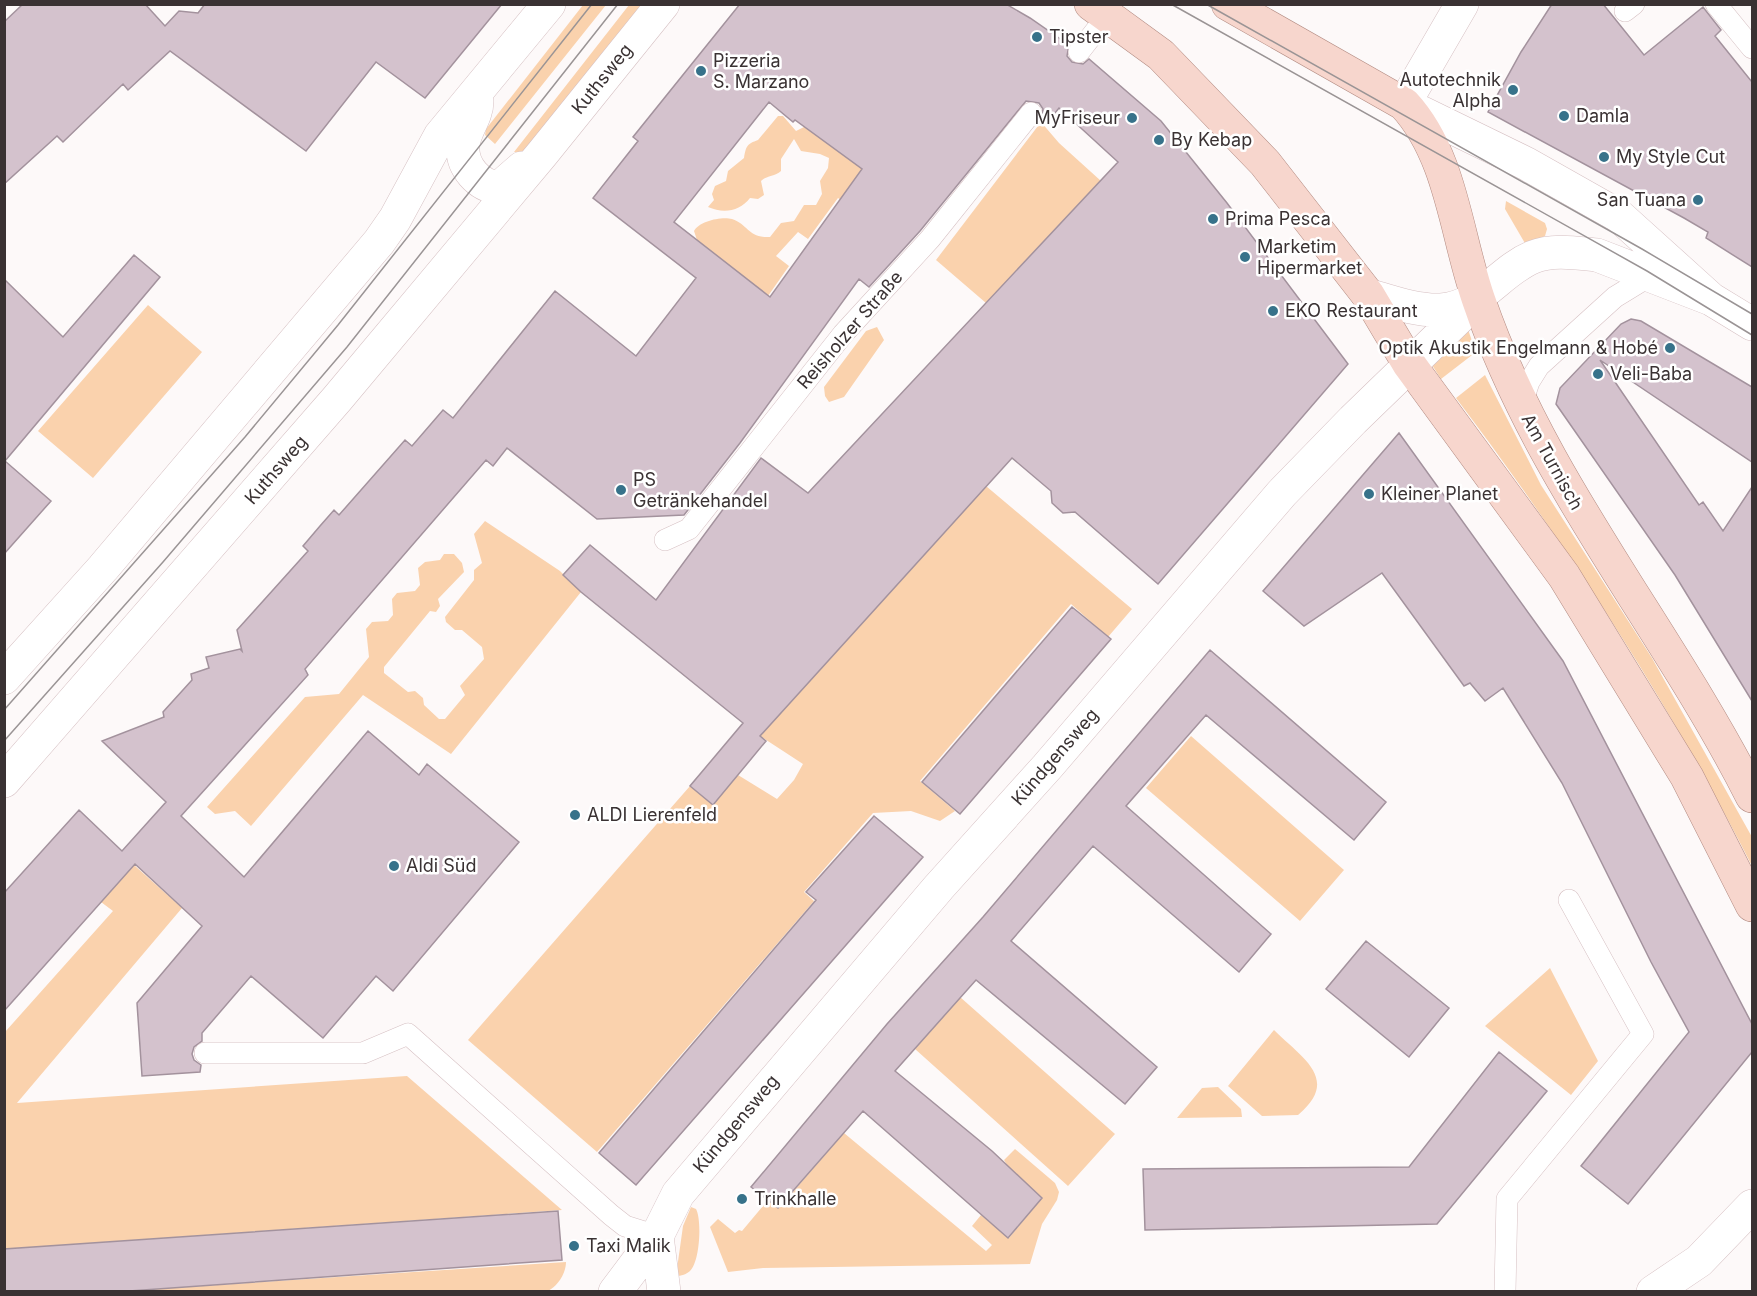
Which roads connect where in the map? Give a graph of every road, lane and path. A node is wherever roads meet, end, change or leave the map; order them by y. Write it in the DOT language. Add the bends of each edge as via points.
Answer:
graph roads {
  1 [pos="549,4"];
  2 [pos="663,4"];
  3 [pos="1228,4"];
  4 [pos="1462,4"];
  5 [pos="1716,4"];
  6 [pos="1100,10"];
  7 [pos="1752,48"];
  8 [pos="1079,52"];
  9 [pos="477,90"];
  10 [pos="1404,104"];
  11 [pos="1031,113"];
  12 [pos="542,154"];
  13 [pos="1651,275"];
  14 [pos="1368,296"];
  15 [pos="1478,298"];
  16 [pos="1711,298"];
  17 [pos="1752,324"];
  18 [pos="1409,364"];
  19 [pos="1521,406"];
  20 [pos="664,540"];
  21 [pos="4,678"];
  22 [pos="4,781"];
  23 [pos="1752,796"];
  24 [pos="1569,900"];
  25 [pos="1752,905"];
  26 [pos="205,1053"];
  27 [pos="1752,1206"];
  28 [pos="657,1236"];
  29 [pos="615,1292"];
  30 [pos="664,1292"];
  31 [pos="1505,1292"];
  32 [pos="1653,1292"];
  1 -- 9 [label="street"];
  2 -- 12 [label="street, Kuthsweg"];
  3 -- 10 [label="main road"];
  4 -- 10 [label="street"];
  5 -- 7 [label="lane"];
  6 -- 8 [label="lane"];
  6 -- 14 [label="main road" via="1161,55 1265,164"];
  9 -- 12 [label="street, Kuthsweg" via="477,112 463,147 466,164 476,178 499,188 529,160"];
  9 -- 21 [label="street" via="427,155 379,242 104,568"];
  10 -- 15 [label="main road, Am Turnisch" via="1422,126 1442,171"];
  10 -- 16 [label="street" via="1527,164 1619,216"];
  11 -- 20 [label="lane, Reisholzer Straße" via="930,239 843,334 689,529"];
  12 -- 22 [label="street, Kuthsweg" via="337,399"];
  13 -- 15 [label="street" via="1597,255 1552,252 1528,260"];
  13 -- 16 [label="street"];
  13 -- 19 [label="lane" via="1615,297 1539,366"];
  14 -- 15 [label="street" via="1415,308 1442,310"];
  14 -- 18 [label="main road"];
  15 -- 18 [label="street, Kündgensweg"];
  15 -- 19 [label="main road, Am Turnisch" via="1496,352"];
  16 -- 17 [label="street"];
  18 -- 25 [label="main road" via="1570,585 1687,777"];
  18 -- 28 [label="street, Kündgensweg" via="1282,493 939,887 678,1194"];
  19 -- 23 [label="main road, Am Turnisch" via="1573,501 1724,742"];
  24 -- 31 [label="lane" via="1643,1034 1506,1199"];
  26 -- 28 [label="lane" via="363,1053 408,1034 611,1215 625,1226"];
  27 -- 32 [label="street" via="1699,1261"];
  28 -- 29 [label="street, Kündgensweg"];
  28 -- 30 [label="street"];
}
